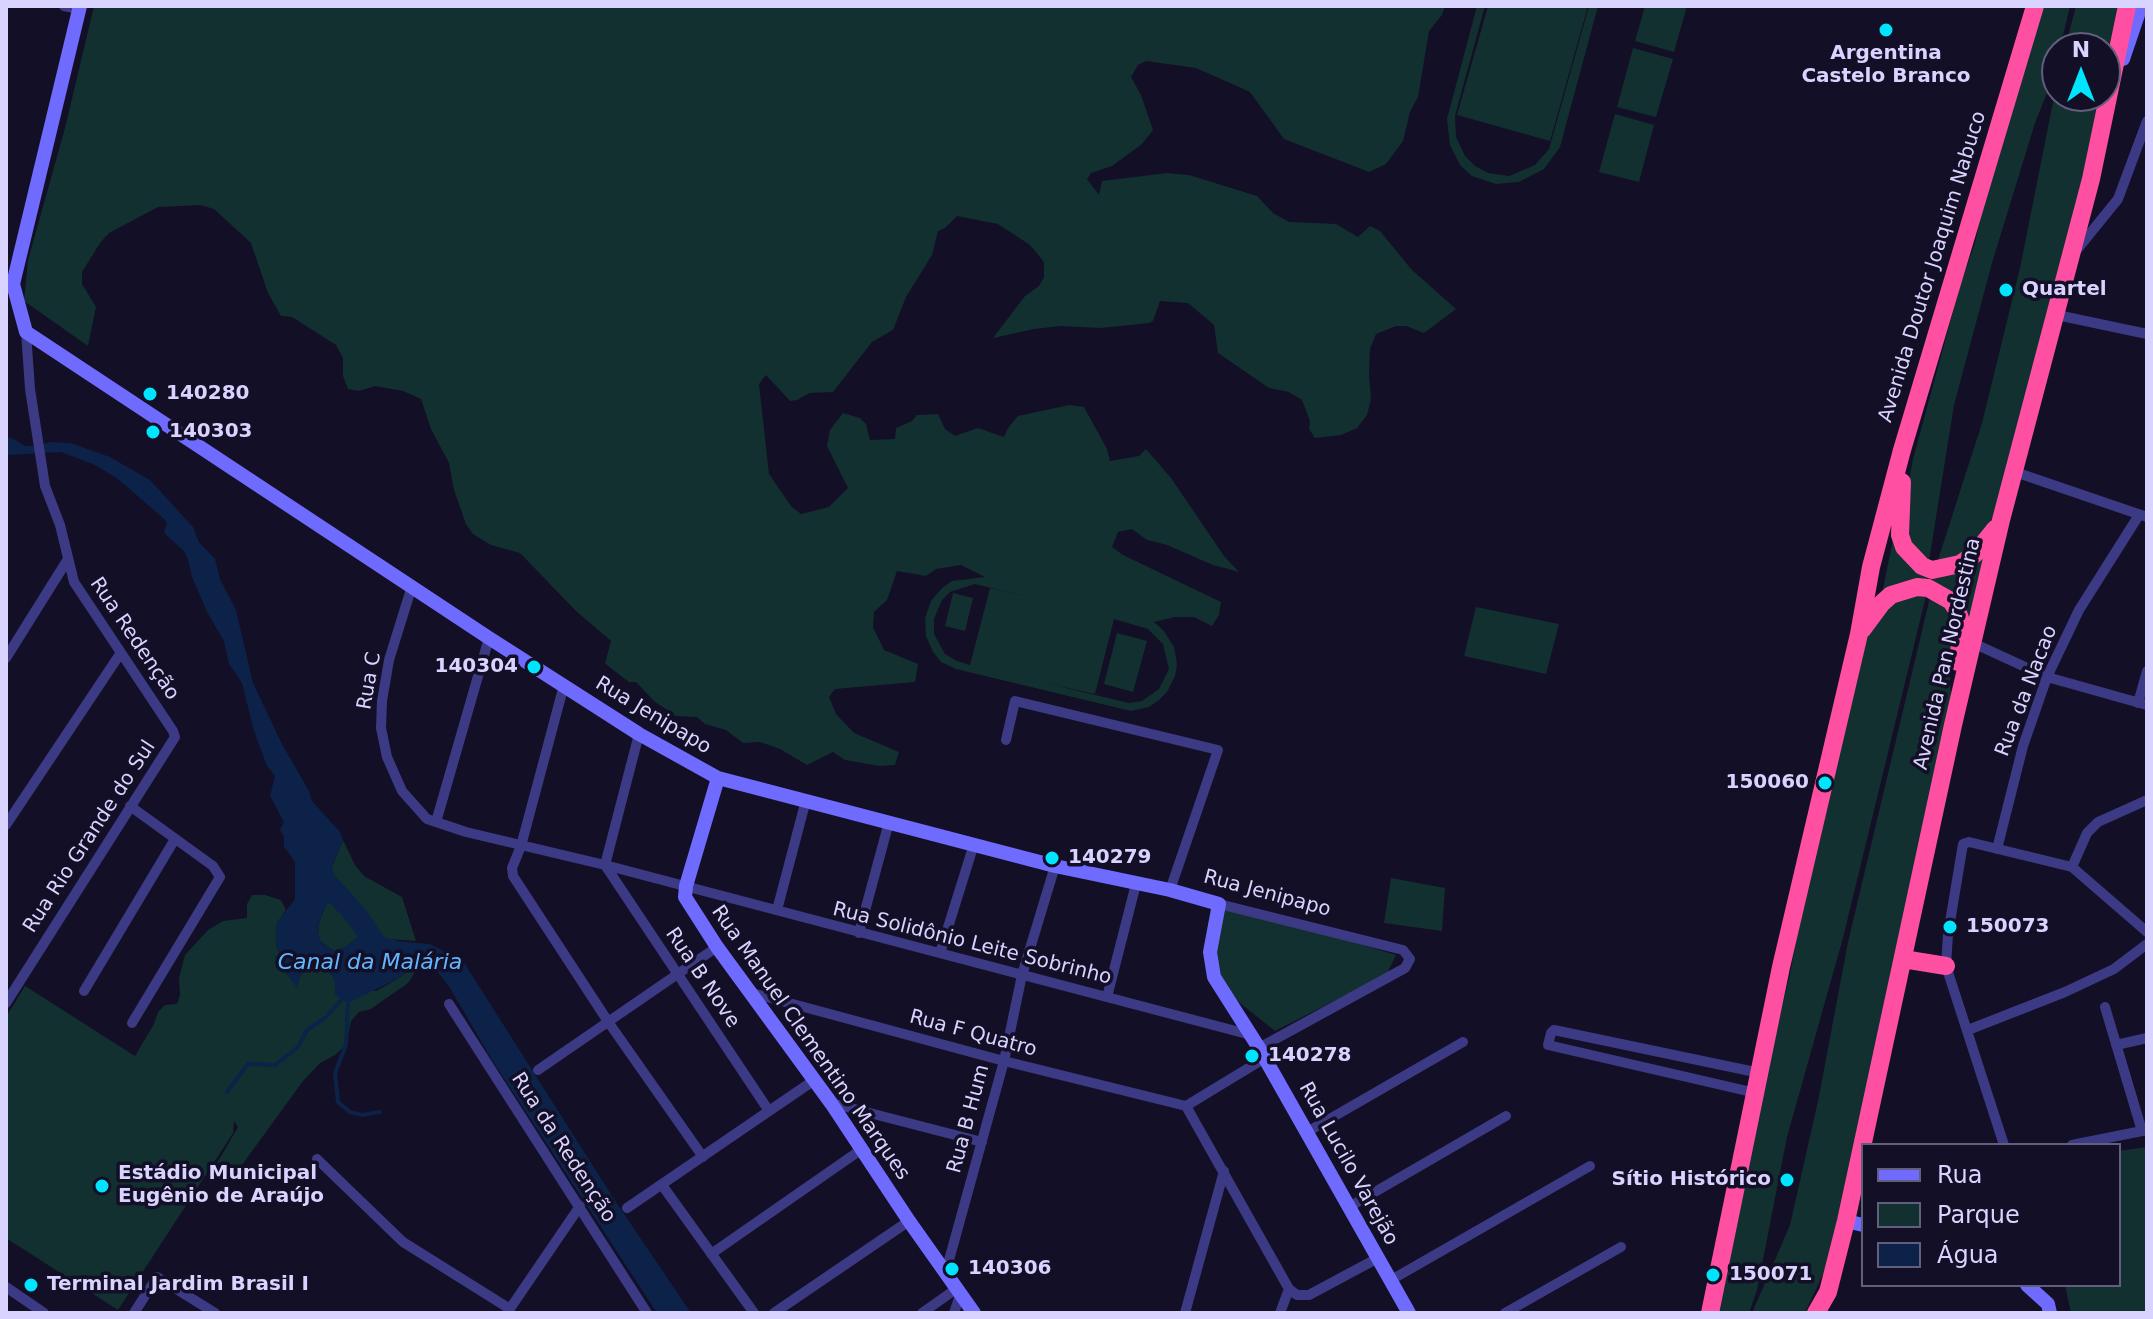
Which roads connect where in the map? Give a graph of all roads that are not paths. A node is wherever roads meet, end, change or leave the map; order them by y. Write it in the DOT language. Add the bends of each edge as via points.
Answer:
graph roads {
  1 [pos="2035,6"];
  2 [pos="2127,6"];
  3 [pos="2141,6"];
  4 [pos="74,7"];
  5 [pos="2121,36"];
  6 [pos="2121,63"];
  7 [pos="2105,112"];
  8 [pos="2147,121"];
  9 [pos="2071,256"];
  10 [pos="9,282"];
  11 [pos="2057,315"];
  12 [pos="26,332"];
  13 [pos="2147,334"];
  14 [pos="1903,446"];
  15 [pos="2015,472"];
  16 [pos="2143,516"];
  17 [pos="2001,520"];
  18 [pos="68,559"];
  19 [pos="412,586"];
  20 [pos="1859,634"];
  21 [pos="489,638"];
  22 [pos="1973,643"];
  23 [pos="120,654"];
  24 [pos="6,658"];
  25 [pos="2147,671"];
  26 [pos="2047,677"];
  27 [pos="564,685"];
  28 [pos="2143,704"];
  29 [pos="1953,725"];
  30 [pos="173,731"];
  31 [pos="639,734"];
  32 [pos="1006,740"];
  33 [pos="718,778"];
  34 [pos="806,800"];
  35 [pos="2147,800"];
  36 [pos="130,806"];
  37 [pos="432,821"];
  38 [pos="889,822"];
  39 [pos="6,825"];
  40 [pos="175,839"];
  41 [pos="974,844"];
  42 [pos="521,846"];
  43 [pos="1997,849"];
  44 [pos="605,865"];
  45 [pos="1055,866"];
  46 [pos="2072,867"];
  47 [pos="1136,884"];
  48 [pos="686,886"];
  49 [pos="1170,890"];
  50 [pos="1219,904"];
  51 [pos="777,910"];
  52 [pos="2147,932"];
  53 [pos="859,933"];
  54 [pos="2147,944"];
  55 [pos="717,947"];
  56 [pos="940,953"];
  57 [pos="1903,959"];
  58 [pos="1946,966"];
  59 [pos="678,974"];
  60 [pos="1022,975"];
  61 [pos="84,991"];
  62 [pos="752,993"];
  63 [pos="1107,997"];
  64 [pos="6,1003"];
  65 [pos="449,1004"];
  66 [pos="2105,1007"];
  67 [pos="132,1023"];
  68 [pos="609,1023"];
  69 [pos="1968,1030"];
  70 [pos="2147,1038"];
  71 [pos="1463,1042"];
  72 [pos="2116,1045"];
  73 [pos="1258,1047"];
  74 [pos="1004,1061"];
  75 [pos="538,1070"];
  76 [pos="1760,1073"];
  77 [pos="813,1081"];
  78 [pos="1756,1093"];
  79 [pos="831,1103"];
  80 [pos="1186,1106"];
  81 [pos="769,1111"];
  82 [pos="1506,1116"];
  83 [pos="2144,1131"];
  84 [pos="1307,1132"];
  85 [pos="982,1142"];
  86 [pos="1869,1143"];
  87 [pos="2003,1143"];
  88 [pos="2082,1143"];
  89 [pos="862,1149"];
  90 [pos="703,1157"];
  91 [pos="317,1159"];
  92 [pos="1590,1166"];
  93 [pos="1224,1171"];
  94 [pos="662,1185"];
  95 [pos="1861,1185"];
  96 [pos="580,1206"];
  97 [pos="1349,1207"];
  98 [pos="627,1208"];
  99 [pos="909,1221"];
  100 [pos="1854,1223"];
  101 [pos="1621,1247"];
  102 [pos="711,1254"];
  103 [pos="1378,1258"];
  104 [pos="946,1271"];
  105 [pos="1391,1280"];
  106 [pos="6,1287"];
  107 [pos="2029,1287"];
  108 [pos="2044,1287"];
  109 [pos="1289,1289"];
  110 [pos="958,1292"];
  111 [pos="1828,1292"];
  112 [pos="2049,1308"];
  113 [pos="508,1311"];
  114 [pos="44,1313"];
  115 [pos="134,1313"];
  116 [pos="215,1313"];
  117 [pos="647,1313"];
  118 [pos="754,1313"];
  119 [pos="774,1313"];
  120 [pos="922,1313"];
  121 [pos="954,1313"];
  122 [pos="974,1313"];
  123 [pos="1185,1313"];
  124 [pos="1280,1313"];
  125 [pos="1409,1313"];
  126 [pos="1505,1313"];
  127 [pos="1710,1313"];
  128 [pos="1816,1313"];
  129 [pos="1832,1313"];
  1 -- 14 [label="highway, Avenida Doutor Joaquim Nabuco"];
  2 -- 5 [label="highway, Avenida Pan Nordestina"];
  3 -- 6 [label="street"];
  4 -- 10 [label="street"];
  7 -- 9 [label="highway, Avenida Pan Nordestina"];
  8 -- 9 [label="street" via="2118,199"];
  9 -- 11 [label="highway, Avenida Pan Nordestina"];
  10 -- 12 [label="street"];
  11 -- 13 [label="street"];
  11 -- 15 [label="highway, Avenida Pan Nordestina"];
  12 -- 18 [label="street, Rua Redenção" via="45,486"];
  12 -- 19 [label="street, Rua Jenipapo"];
  14 -- 17 [label="highway" via="1900,535 1922,566 1932,570 1960,564 1975,554"];
  14 -- 20 [label="highway"];
  15 -- 16 [label="street"];
  15 -- 17 [label="highway, Avenida Pan Nordestina"];
  16 -- 26 [label="street, Rua da Nacao" via="2079,610"];
  17 -- 22 [label="highway, Avenida Pan Nordestina"];
  18 -- 23 [label="street, Rua Redenção" via="74,582"];
  18 -- 24 [label="street"];
  19 -- 21 [label="street, Rua Jenipapo"];
  19 -- 37 [label="street, Rua C" via="389,660 381,728 402,791"];
  20 -- 29 [label="highway" via="1882,603 1903,590 1928,588 1951,601 1962,624"];
  20 -- 76 [label="highway"];
  21 -- 27 [label="street, Rua Jenipapo"];
  21 -- 37 [label="street"];
  22 -- 26 [label="street"];
  22 -- 29 [label="highway, Avenida Pan Nordestina"];
  23 -- 30 [label="street, Rua Redenção"];
  23 -- 39 [label="street"];
  25 -- 28 [label="street"];
  26 -- 28 [label="street"];
  26 -- 43 [label="street, Rua da Nacao"];
  27 -- 31 [label="street, Rua Jenipapo"];
  27 -- 42 [label="street"];
  29 -- 57 [label="highway, Avenida Pan Nordestina"];
  30 -- 36 [label="street, Rua Rio Grande do Sul" via="173,740"];
  31 -- 33 [label="street, Rua Jenipapo"];
  31 -- 44 [label="street"];
  32 -- 49 [label="street" via="1015,701 1218,750"];
  33 -- 34 [label="street, Rua Jenipapo"];
  33 -- 48 [label="street"];
  34 -- 38 [label="street, Rua Jenipapo"];
  34 -- 51 [label="street"];
  35 -- 46 [label="street" via="2098,822 2087,833"];
  36 -- 40 [label="street"];
  36 -- 64 [label="street, Rua Rio Grande do Sul"];
  37 -- 42 [label="street, Rua Solidônio Leite Sobrinho"];
  38 -- 41 [label="street, Rua Jenipapo"];
  38 -- 53 [label="street"];
  40 -- 61 [label="street"];
  40 -- 67 [label="street" via="220,877"];
  41 -- 45 [label="street, Rua Jenipapo"];
  41 -- 56 [label="street"];
  42 -- 44 [label="street, Rua Solidônio Leite Sobrinho"];
  42 -- 68 [label="street" via="513,876"];
  43 -- 46 [label="street"];
  43 -- 58 [label="street" via="1963,844"];
  44 -- 48 [label="street, Rua Solidônio Leite Sobrinho"];
  44 -- 59 [label="street, Rua B Nove"];
  45 -- 47 [label="street, Rua Jenipapo"];
  45 -- 60 [label="street, Rua B Hum"];
  46 -- 52 [label="street"];
  47 -- 49 [label="street, Rua Jenipapo"];
  47 -- 63 [label="street"];
  48 -- 51 [label="street, Rua Solidônio Leite Sobrinho"];
  48 -- 55 [label="street, Rua Manuel Clementino Marques" via="685,897"];
  49 -- 50 [label="street, Rua Jenipapo"];
  50 -- 73 [label="street, Rua Lucilo Varejão" via="1211,968"];
  50 -- 73 [label="street, Rua Jenipapo" via="1403,950 1410,959 1405,968"];
  51 -- 53 [label="street, Rua Solidônio Leite Sobrinho"];
  53 -- 56 [label="street, Rua Solidônio Leite Sobrinho"];
  54 -- 69 [label="street" via="2114,969"];
  55 -- 59 [label="street"];
  55 -- 62 [label="street, Rua Manuel Clementino Marques"];
  56 -- 60 [label="street, Rua Solidônio Leite Sobrinho"];
  57 -- 58 [label="highway"];
  57 -- 86 [label="highway, Avenida Pan Nordestina"];
  58 -- 69 [label="street"];
  59 -- 68 [label="street"];
  59 -- 81 [label="street, Rua B Nove"];
  60 -- 63 [label="street, Rua Solidônio Leite Sobrinho"];
  60 -- 74 [label="street, Rua B Hum"];
  62 -- 74 [label="street, Rua F Quatro"];
  62 -- 77 [label="street, Rua Manuel Clementino Marques"];
  63 -- 73 [label="street, Rua Solidônio Leite Sobrinho"];
  65 -- 96 [label="street, Rua da Redenção"];
  66 -- 72 [label="street"];
  68 -- 75 [label="street"];
  68 -- 90 [label="street"];
  69 -- 87 [label="street"];
  70 -- 72 [label="street"];
  71 -- 84 [label="street"];
  72 -- 83 [label="street"];
  73 -- 80 [label="street"];
  73 -- 84 [label="street, Rua Lucilo Varejão"];
  74 -- 80 [label="street, Rua F Quatro"];
  74 -- 85 [label="street, Rua B Hum"];
  76 -- 78 [label="highway"];
  76 -- 78 [label="street" via="1554,1030 1548,1045"];
  77 -- 79 [label="street, Rua Manuel Clementino Marques"];
  77 -- 81 [label="street"];
  78 -- 127 [label="highway"];
  79 -- 85 [label="street"];
  79 -- 89 [label="street, Rua Manuel Clementino Marques"];
  80 -- 93 [label="street"];
  81 -- 90 [label="street"];
  82 -- 97 [label="street"];
  83 -- 88 [label="street"];
  84 -- 97 [label="street, Rua Lucilo Varejão"];
  85 -- 104 [label="street, Rua B Hum"];
  89 -- 99 [label="street, Rua Manuel Clementino Marques"];
  89 -- 102 [label="street"];
  90 -- 94 [label="street"];
  91 -- 113 [label="street" via="403,1242"];
  92 -- 105 [label="street"];
  93 -- 109 [label="street"];
  93 -- 123 [label="street"];
  94 -- 98 [label="street"];
  94 -- 102 [label="street"];
  95 -- 100 [label="highway, Avenida Pan Nordestina"];
  96 -- 113 [label="street"];
  96 -- 117 [label="street, Rua da Redenção"];
  97 -- 103 [label="street, Rua Lucilo Varejão"];
  99 -- 104 [label="street, Rua Manuel Clementino Marques"];
  99 -- 119 [label="street"];
  100 -- 111 [label="highway, Avenida Pan Nordestina"];
  101 -- 126 [label="street"];
  102 -- 118 [label="street"];
  103 -- 105 [label="street, Rua Lucilo Varejão"];
  103 -- 109 [label="street" via="1309,1295"];
  104 -- 110 [label="street, Rua Manuel Clementino Marques"];
  105 -- 125 [label="street, Rua Lucilo Varejão"];
  106 -- 114 [label="street"];
  107 -- 112 [label="street"];
  108 -- 112 [label="street"];
  109 -- 124 [label="street"];
  110 -- 120 [label="street"];
  110 -- 121 [label="street"];
  110 -- 122 [label="street, Rua Manuel Clementino Marques"];
  111 -- 128 [label="highway, Avenida Pan Nordestina"];
  111 -- 129 [label="street"];
  115 -- 116 [label="street" via="157,1277"];
}
